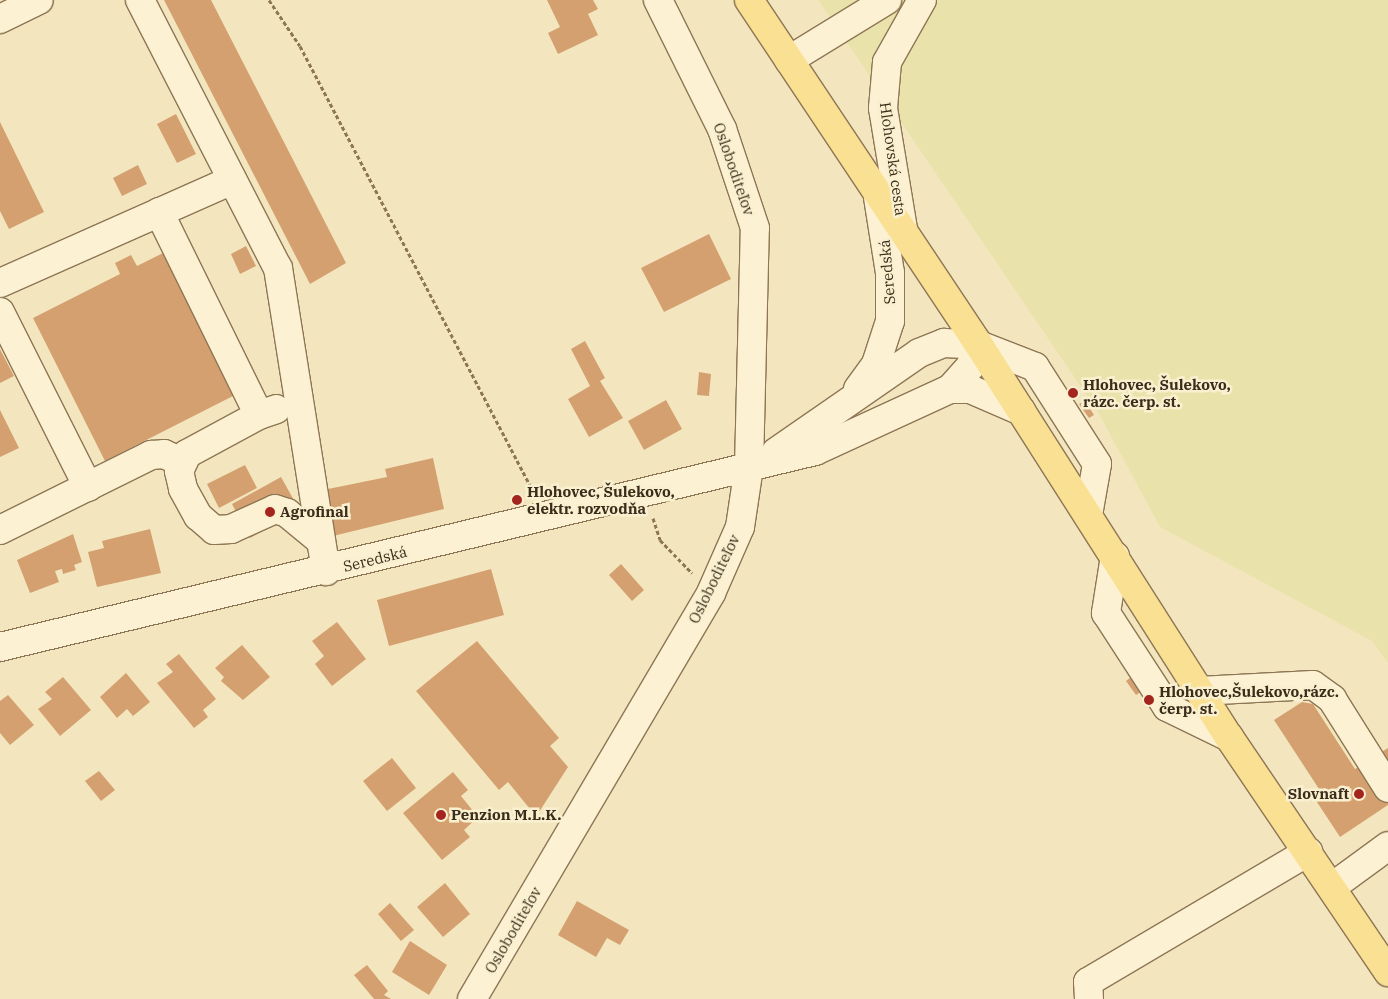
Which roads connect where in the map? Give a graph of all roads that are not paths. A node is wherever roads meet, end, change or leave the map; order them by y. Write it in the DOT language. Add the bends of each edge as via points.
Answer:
graph roads {
  1 [pos="39,0"];
  2 [pos="140,0"];
  3 [pos="658,0"];
  4 [pos="749,0"];
  5 [pos="887,0"];
  6 [pos="922,0"];
  7 [pos="0,19"];
  8 [pos="789,60"];
  9 [pos="232,180"];
  10 [pos="878,197"];
  11 [pos="159,212"];
  12 [pos="905,237"];
  13 [pos="0,283"];
  14 [pos="0,312"];
  15 [pos="979,345"];
  16 [pos="950,390"];
  17 [pos="298,407"];
  18 [pos="1021,412"];
  19 [pos="260,415"];
  20 [pos="830,418"];
  21 [pos="181,462"];
  22 [pos="749,467"];
  23 [pos="88,487"];
  24 [pos="1088,515"];
  25 [pos="0,530"];
  26 [pos="321,540"];
  27 [pos="1115,556"];
  28 [pos="326,571"];
  29 [pos="0,647"];
  30 [pos="1200,691"];
  31 [pos="1229,737"];
  32 [pos="1388,788"];
  33 [pos="1388,846"];
  34 [pos="1308,852"];
  35 [pos="1332,887"];
  36 [pos="1388,972"];
  37 [pos="472,999"];
  38 [pos="1090,999"];
  1 -- 7 [label="street"];
  2 -- 9 [label="street"];
  3 -- 22 [label="street, Osloboditeľov" via="722,129 755,228"];
  4 -- 8 [label="main road"];
  5 -- 8 [label="street"];
  6 -- 12 [label="street, Hlohovská cesta" via="887,62 883,108"];
  8 -- 10 [label="main road"];
  9 -- 11 [label="street"];
  9 -- 17 [label="street" via="282,281"];
  10 -- 12 [label="main road"];
  10 -- 20 [label="street, Seredská" via="890,273 890,321 876,364"];
  11 -- 13 [label="street"];
  11 -- 19 [label="street"];
  12 -- 15 [label="main road"];
  14 -- 23 [label="street"];
  15 -- 16 [label="street, Seredská" via="970,367"];
  15 -- 18 [label="main road"];
  15 -- 20 [label="street, Seredská" via="944,343 931,347"];
  15 -- 24 [label="street" via="1035,367 1097,464"];
  16 -- 18 [label="street, Seredská" via="970,389"];
  16 -- 22 [label="street, Seredská" via="840,442"];
  17 -- 19 [label="street"];
  17 -- 26 [label="street"];
  18 -- 24 [label="main road"];
  19 -- 21 [label="street" via="197,447"];
  20 -- 22 [label="street, Seredská"];
  21 -- 23 [label="street" via="156,454"];
  21 -- 26 [label="street" via="179,471 183,489 198,516 214,530 231,529 275,509 287,513"];
  22 -- 28 [label="street, Seredská"];
  22 -- 37 [label="street, Osloboditeľov" via="740,527 711,593"];
  23 -- 25 [label="street"];
  24 -- 27 [label="main road"];
  26 -- 28 [label="street"];
  27 -- 30 [label="main road"];
  27 -- 31 [label="street" via="1106,613 1125,644 1167,707"];
  28 -- 29 [label="street, Seredská"];
  30 -- 31 [label="main road"];
  30 -- 32 [label="street" via="1313,685 1332,700"];
  31 -- 34 [label="main road"];
  33 -- 35 [label="street"];
  34 -- 35 [label="main road"];
  34 -- 38 [label="street" via="1088,982"];
  35 -- 36 [label="main road"];
}
